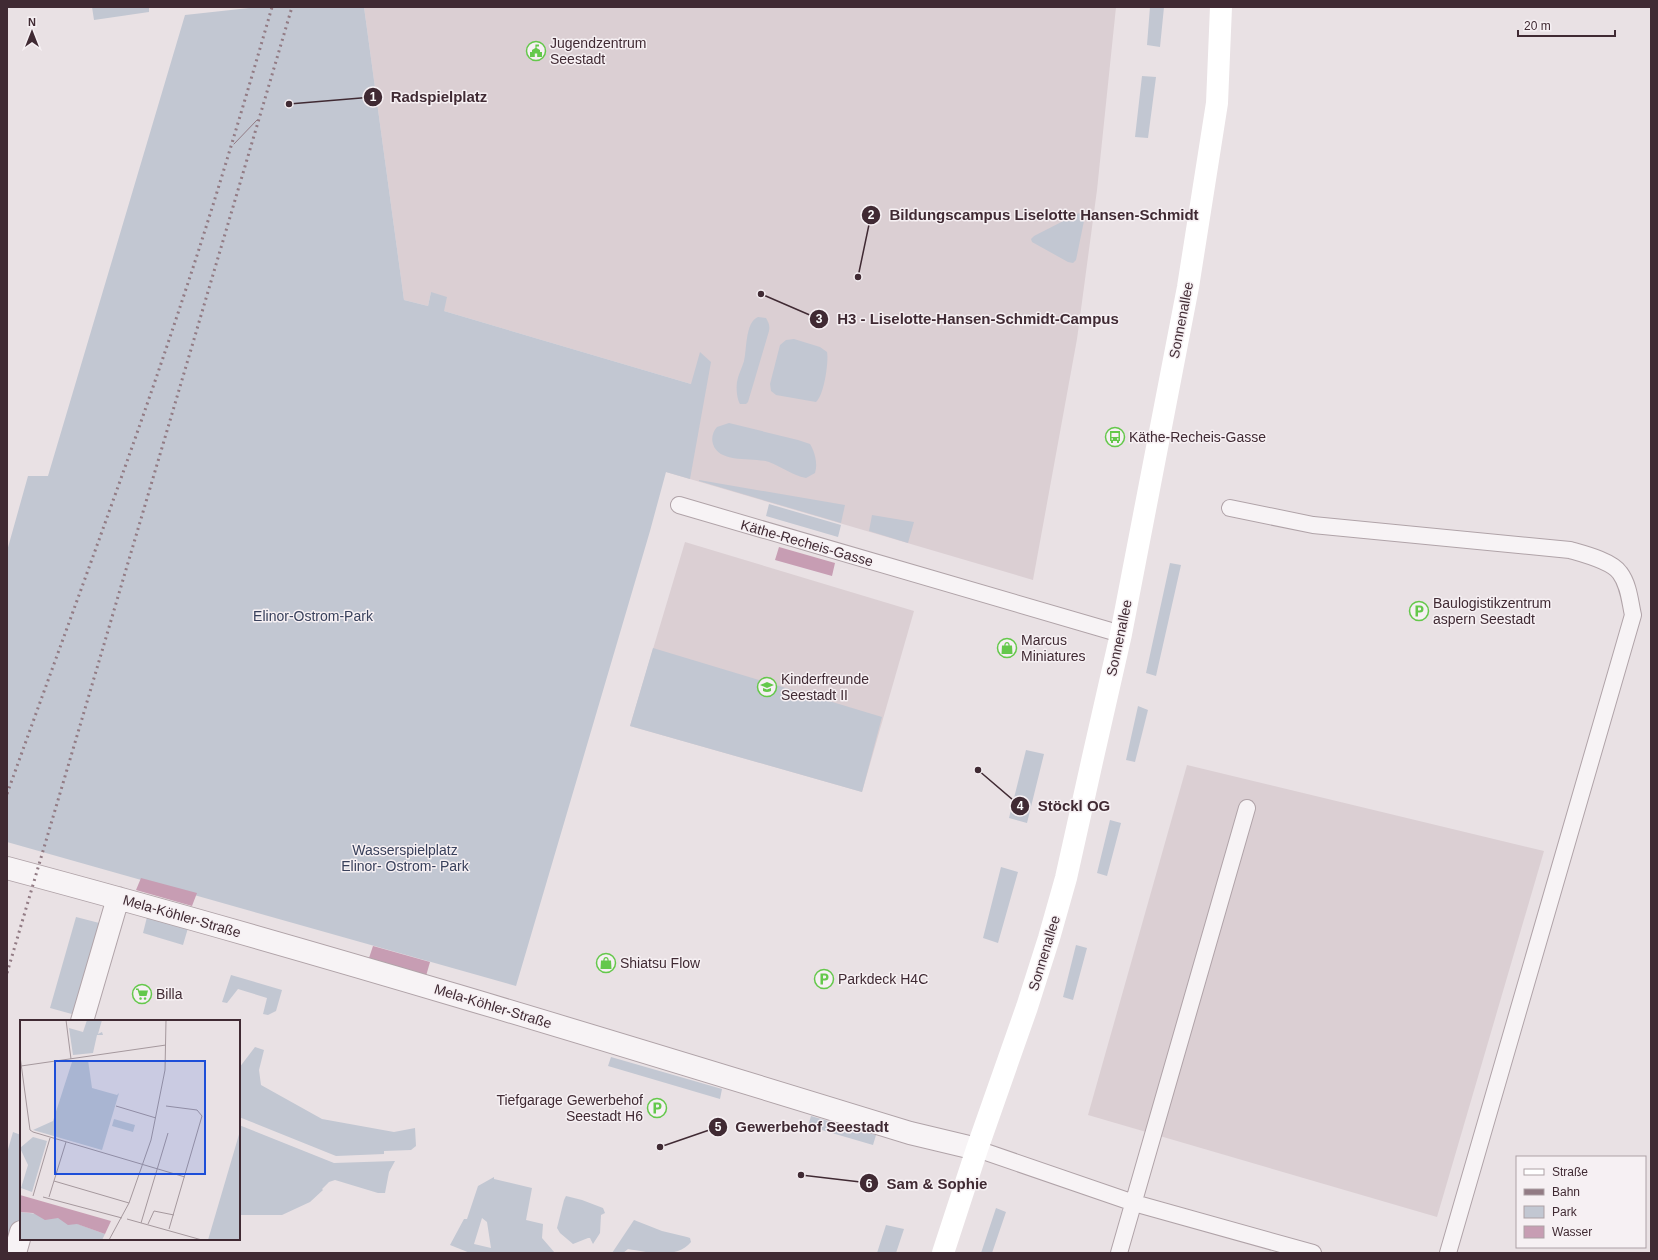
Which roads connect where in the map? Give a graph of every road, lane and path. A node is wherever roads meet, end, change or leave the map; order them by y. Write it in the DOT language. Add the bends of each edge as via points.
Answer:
graph roads {
  1 [pos="1221,7"];
  2 [pos="679,505"];
  3 [pos="1230,508"];
  4 [pos="1120,634"];
  5 [pos="1247,808"];
  6 [pos="7,868"];
  7 [pos="118,898"];
  8 [pos="82,1020"];
  9 [pos="977,1149"];
  10 [pos="1134,1203"];
  11 [pos="20,1236"];
  12 [pos="15,1253"];
  13 [pos="943,1253"];
  14 [pos="1119,1253"];
  15 [pos="1313,1253"];
  16 [pos="1448,1253"];
  1 -- 4 [label="street, Sonnenallee" via="1217,103 1188,287"];
  2 -- 4 [label="lane, Käthe-Recheis-Gasse"];
  3 -- 16 [label="lane" via="1313,525 1570,550 1600,559 1620,572 1628,592 1633,615"];
  4 -- 9 [label="street, Sonnenallee" via="1066,878 1027,1007"];
  5 -- 10 [label="lane"];
  6 -- 7 [label="street, Mela-Köhler-Straße"];
  7 -- 8 [label="street"];
  7 -- 9 [label="street, Mela-Köhler-Straße" via="496,1007 910,1133"];
  9 -- 10 [label="lane"];
  9 -- 13 [label="street, Sonnenallee"];
  10 -- 14 [label="lane"];
  10 -- 15 [label="lane"];
  11 -- 12 [label="street"];
}
